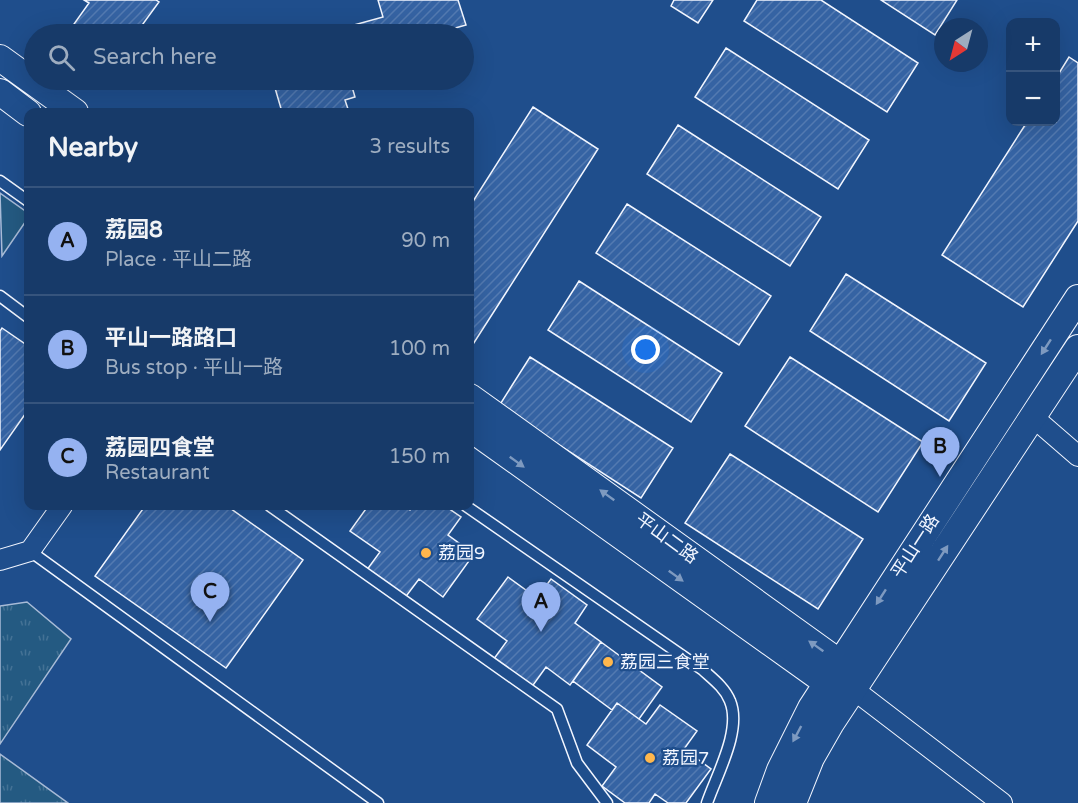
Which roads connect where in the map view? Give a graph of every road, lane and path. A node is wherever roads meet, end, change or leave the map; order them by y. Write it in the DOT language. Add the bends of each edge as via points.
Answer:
graph roads {
  1 [pos="0,58"];
  2 [pos="24,75"];
  3 [pos="44,90"];
  4 [pos="0,93"];
  5 [pos="69,108"];
  6 [pos="24,110"];
  7 [pos="0,181"];
  8 [pos="24,198"];
  9 [pos="0,296"];
  10 [pos="1078,298"];
  11 [pos="24,314"];
  12 [pos="1078,348"];
  13 [pos="474,399"];
  14 [pos="1033,417"];
  15 [pos="474,431"];
  16 [pos="1078,456"];
  17 [pos="59,510"];
  18 [pos="276,510"];
  19 [pos="472,510"];
  20 [pos="30,552"];
  21 [pos="0,560"];
  22 [pos="833,673"];
  23 [pos="853,689"];
  24 [pos="378,803"];
  25 [pos="608,803"];
  26 [pos="707,803"];
  27 [pos="768,803"];
  28 [pos="794,803"];
  29 [pos="1002,803"];
  1 -- 2 [label="street"];
  3 -- 5 [label="street"];
  4 -- 6 [label="street"];
  7 -- 8 [label="lane"];
  9 -- 11 [label="lane"];
  10 -- 22 [label="street, 平山一路, one-way"];
  12 -- 14 [label="street, 平山一路"];
  22 -- 13 [label="street, 平山二路, one-way"];
  14 -- 16 [label="street"];
  23 -- 14 [label="street, 平山一路, one-way"];
  15 -- 22 [label="street, 平山二路, one-way"];
  17 -- 20 [label="street"];
  18 -- 25 [label="lane" via="557,709 577,764"];
  19 -- 26 [label="lane" via="703,670 720,686 730,699 733,733"];
  20 -- 21 [label="street"];
  20 -- 24 [label="lane"];
  22 -- 23 [label="street, 平山二路"];
  22 -- 27 [label="street, 平山一路, one-way" via="795,738"];
  23 -- 28 [label="street, 平山一路" via="811,758"];
  23 -- 29 [label="street, 平山二路"];
}
